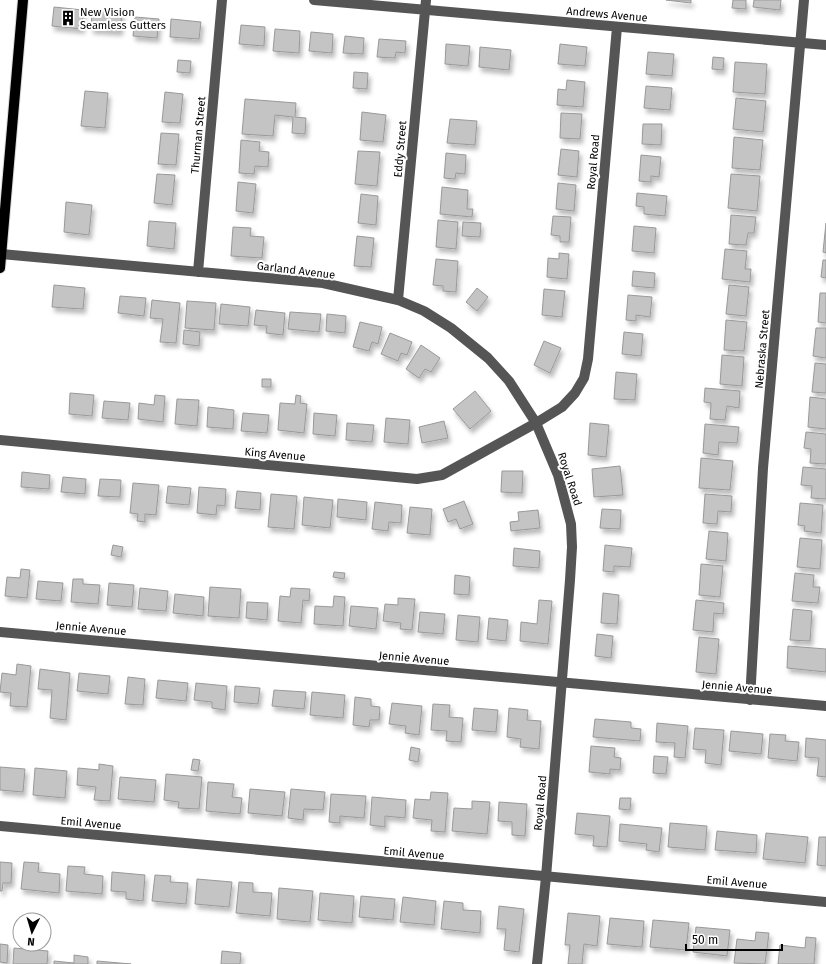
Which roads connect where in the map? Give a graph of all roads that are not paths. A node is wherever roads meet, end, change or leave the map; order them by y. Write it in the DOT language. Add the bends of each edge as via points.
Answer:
graph roads {
  1 [pos="23,0"];
  2 [pos="222,0"];
  3 [pos="314,0"];
  4 [pos="804,0"];
  5 [pos="426,5"];
  6 [pos="617,27"];
  7 [pos="801,43"];
  8 [pos="826,46"];
  9 [pos="1,254"];
  10 [pos="0,268"];
  11 [pos="198,272"];
  12 [pos="398,300"];
  13 [pos="536,424"];
  14 [pos="0,440"];
  15 [pos="0,632"];
  16 [pos="562,683"];
  17 [pos="750,700"];
  18 [pos="826,706"];
  19 [pos="0,826"];
  20 [pos="546,877"];
  21 [pos="826,902"];
  22 [pos="538,964"];
  1 -- 9 [label="main road"];
  2 -- 11 [label="street, Thurman Street"];
  3 -- 5 [label="street, Andrews Avenue"];
  4 -- 7 [label="street, Nebraska Street"];
  5 -- 6 [label="street, Andrews Avenue"];
  5 -- 12 [label="street, Eddy Street"];
  6 -- 7 [label="street, Andrews Avenue"];
  6 -- 13 [label="street, Royal Road" via="588,359 584,378 576,393 562,407"];
  7 -- 8 [label="street, Andrews Avenue"];
  7 -- 17 [label="street, Nebraska Street" via="763,468"];
  9 -- 10 [label="main road"];
  9 -- 11 [label="street, Garland Avenue"];
  11 -- 12 [label="street, Garland Avenue" via="323,283"];
  12 -- 13 [label="street, Garland Avenue" via="451,328 488,358 509,381"];
  13 -- 14 [label="street, King Avenue" via="442,475 417,479"];
  13 -- 16 [label="street, Royal Road" via="558,475 571,524 571,561"];
  15 -- 16 [label="street, Jennie Avenue"];
  16 -- 17 [label="street, Jennie Avenue"];
  16 -- 20 [label="street, Royal Road"];
  17 -- 18 [label="street, Jennie Avenue"];
  19 -- 20 [label="street, Emil Avenue"];
  20 -- 21 [label="street, Emil Avenue"];
  20 -- 22 [label="street, Royal Road"];
}
